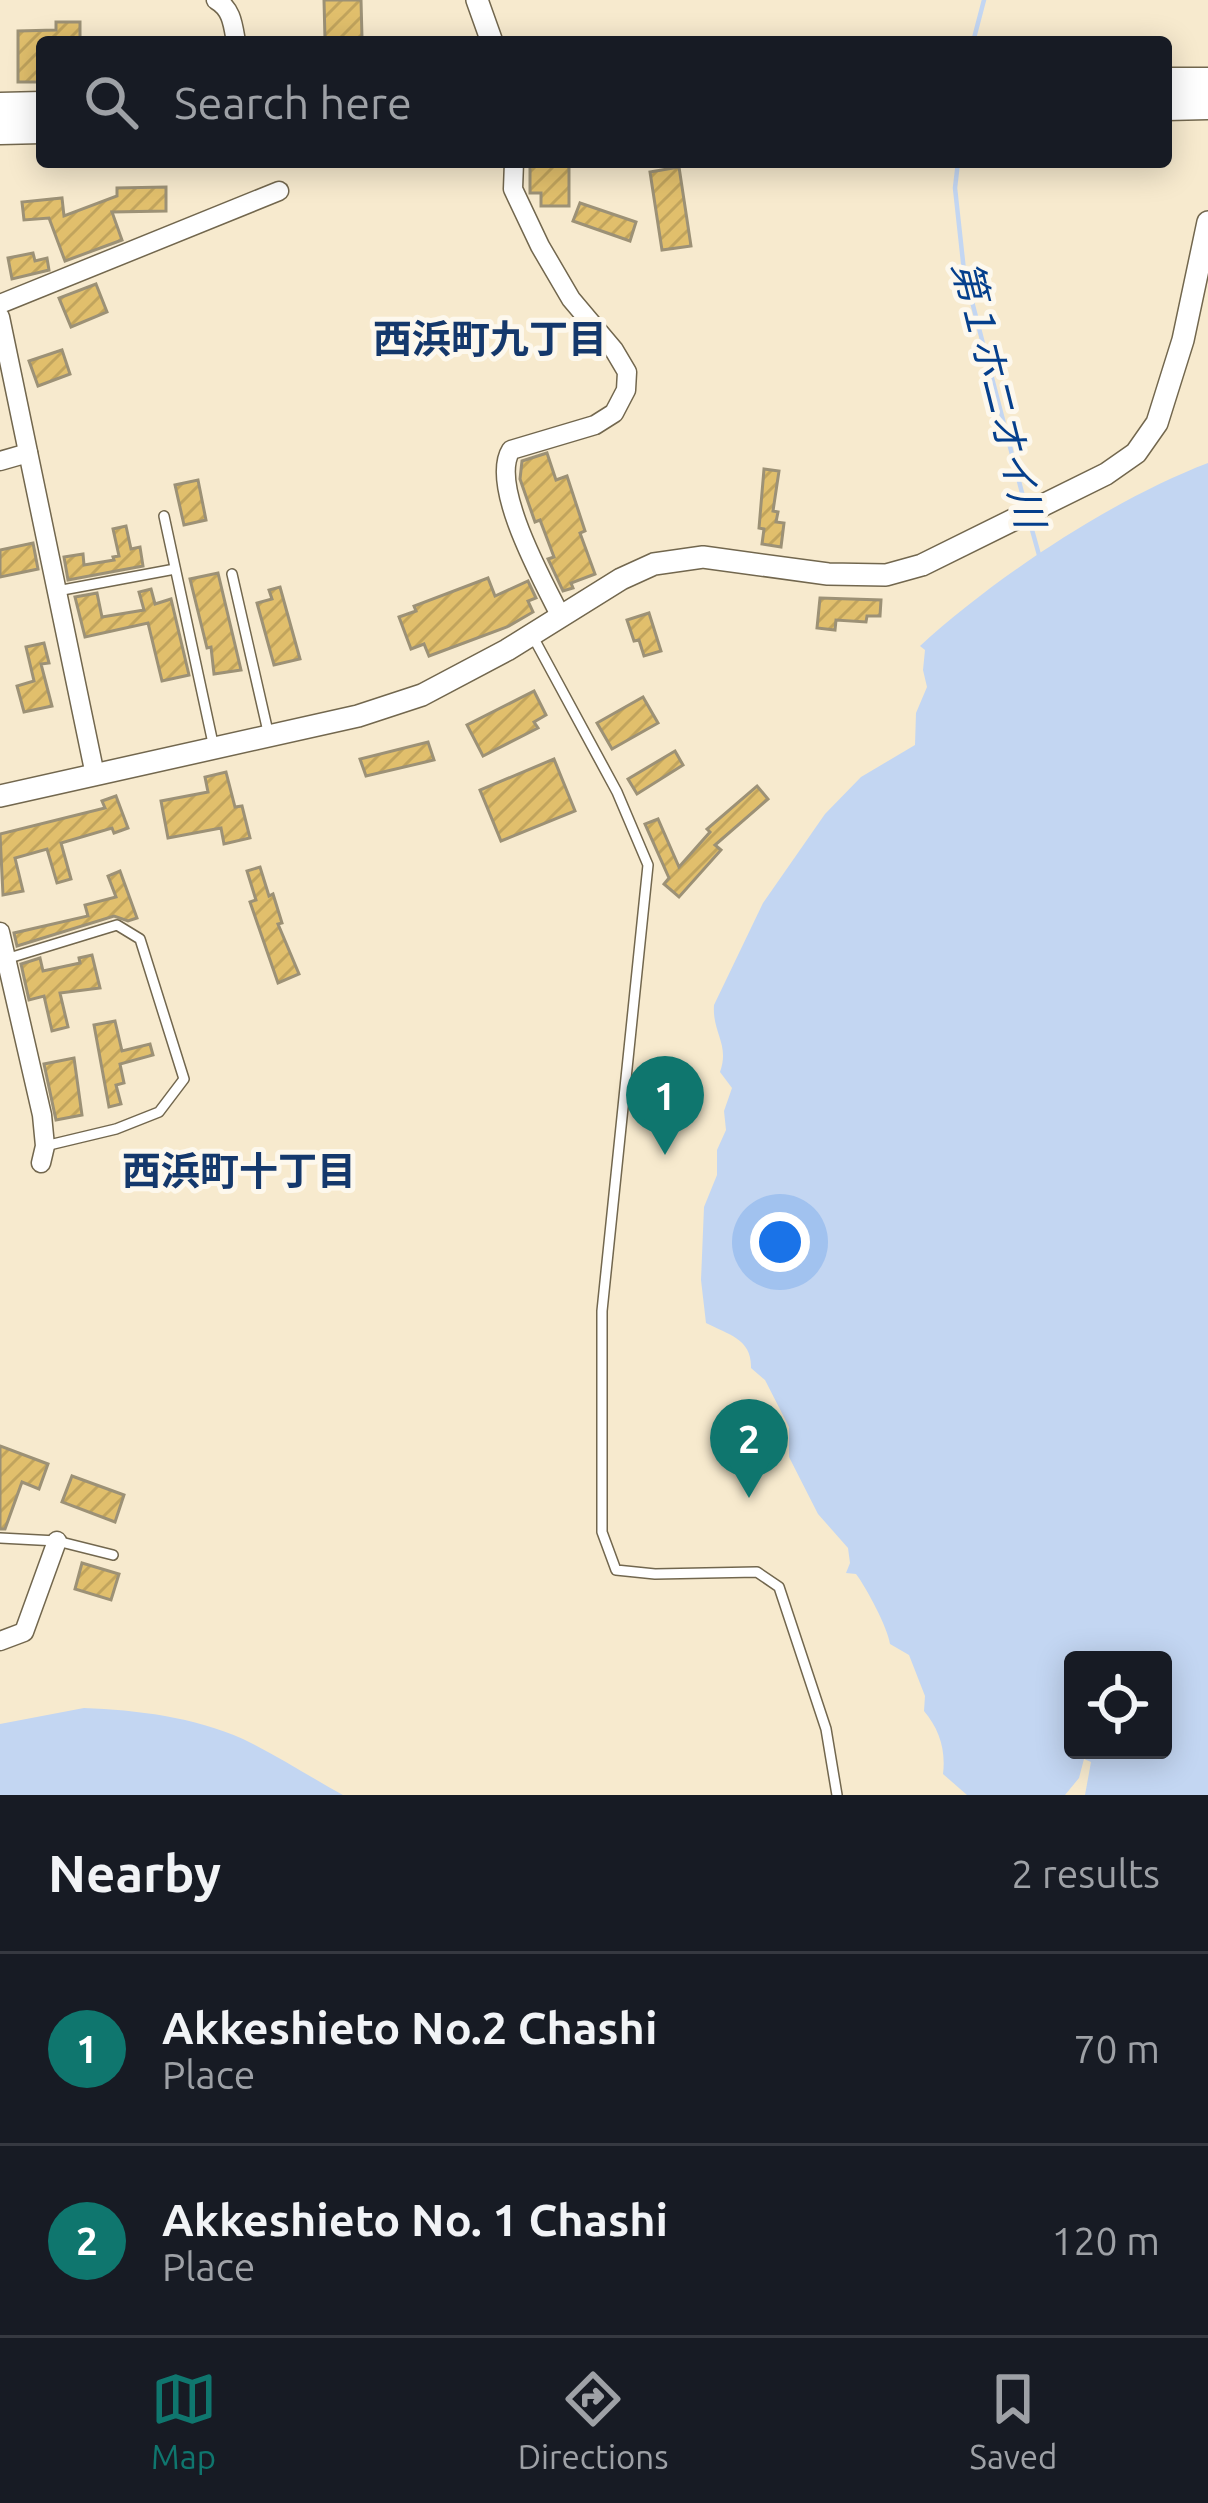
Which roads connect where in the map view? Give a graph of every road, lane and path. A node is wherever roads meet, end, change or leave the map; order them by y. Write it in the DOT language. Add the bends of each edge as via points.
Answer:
graph roads {
  1 [pos="215,0"];
  2 [pos="477,0"];
  3 [pos="235,36"];
  4 [pos="490,36"];
  5 [pos="1172,83"];
  6 [pos="1208,83"];
  7 [pos="1208,104"];
  8 [pos="1172,105"];
  9 [pos="36,107"];
  10 [pos="0,108"];
  11 [pos="36,128"];
  12 [pos="0,129"];
  13 [pos="514,168"];
  14 [pos="279,191"];
  15 [pos="1208,222"];
  16 [pos="0,304"];
  17 [pos="0,317"];
  18 [pos="3,344"];
  19 [pos="28,452"];
  20 [pos="0,461"];
  21 [pos="164,515"];
  22 [pos="175,569"];
  23 [pos="232,574"];
  24 [pos="57,591"];
  25 [pos="561,617"];
  26 [pos="532,635"];
  27 [pos="269,736"];
  28 [pos="214,748"];
  29 [pos="95,775"];
  30 [pos="0,796"];
  31 [pos="0,932"];
  32 [pos="3,959"];
  33 [pos="43,1155"];
  34 [pos="0,1538"];
  35 [pos="57,1541"];
  36 [pos="113,1555"];
  37 [pos="0,1641"];
  38 [pos="837,1795"];
  1 -- 3 [label="street"];
  2 -- 4 [label="street"];
  5 -- 6 [label="highway"];
  7 -- 8 [label="highway"];
  9 -- 10 [label="highway"];
  11 -- 12 [label="highway"];
  13 -- 25 [label="street" via="513,189 540,246 627,372 614,413 511,450 505,461 527,548"];
  14 -- 16 [label="street"];
  15 -- 25 [label="street" via="1156,423 1136,454 1106,474 886,575 703,557 654,564"];
  17 -- 18 [label="street"];
  18 -- 19 [label="street"];
  19 -- 20 [label="street"];
  19 -- 24 [label="street"];
  21 -- 22 [label="lane"];
  22 -- 24 [label="lane"];
  22 -- 28 [label="lane"];
  23 -- 27 [label="lane"];
  24 -- 29 [label="street"];
  25 -- 26 [label="street"];
  26 -- 27 [label="street" via="422,695"];
  26 -- 38 [label="lane" via="648,865 602,1311 602,1532 616,1570 757,1572 778,1587 826,1729"];
  27 -- 28 [label="street"];
  28 -- 29 [label="street"];
  29 -- 30 [label="street"];
  31 -- 32 [label="street"];
  32 -- 33 [label="street" via="42,1114"];
  32 -- 33 [label="lane" via="117,925 140,939 184,1079 159,1112"];
  34 -- 35 [label="lane"];
  35 -- 36 [label="lane"];
  35 -- 37 [label="street" via="24,1632"];
}
